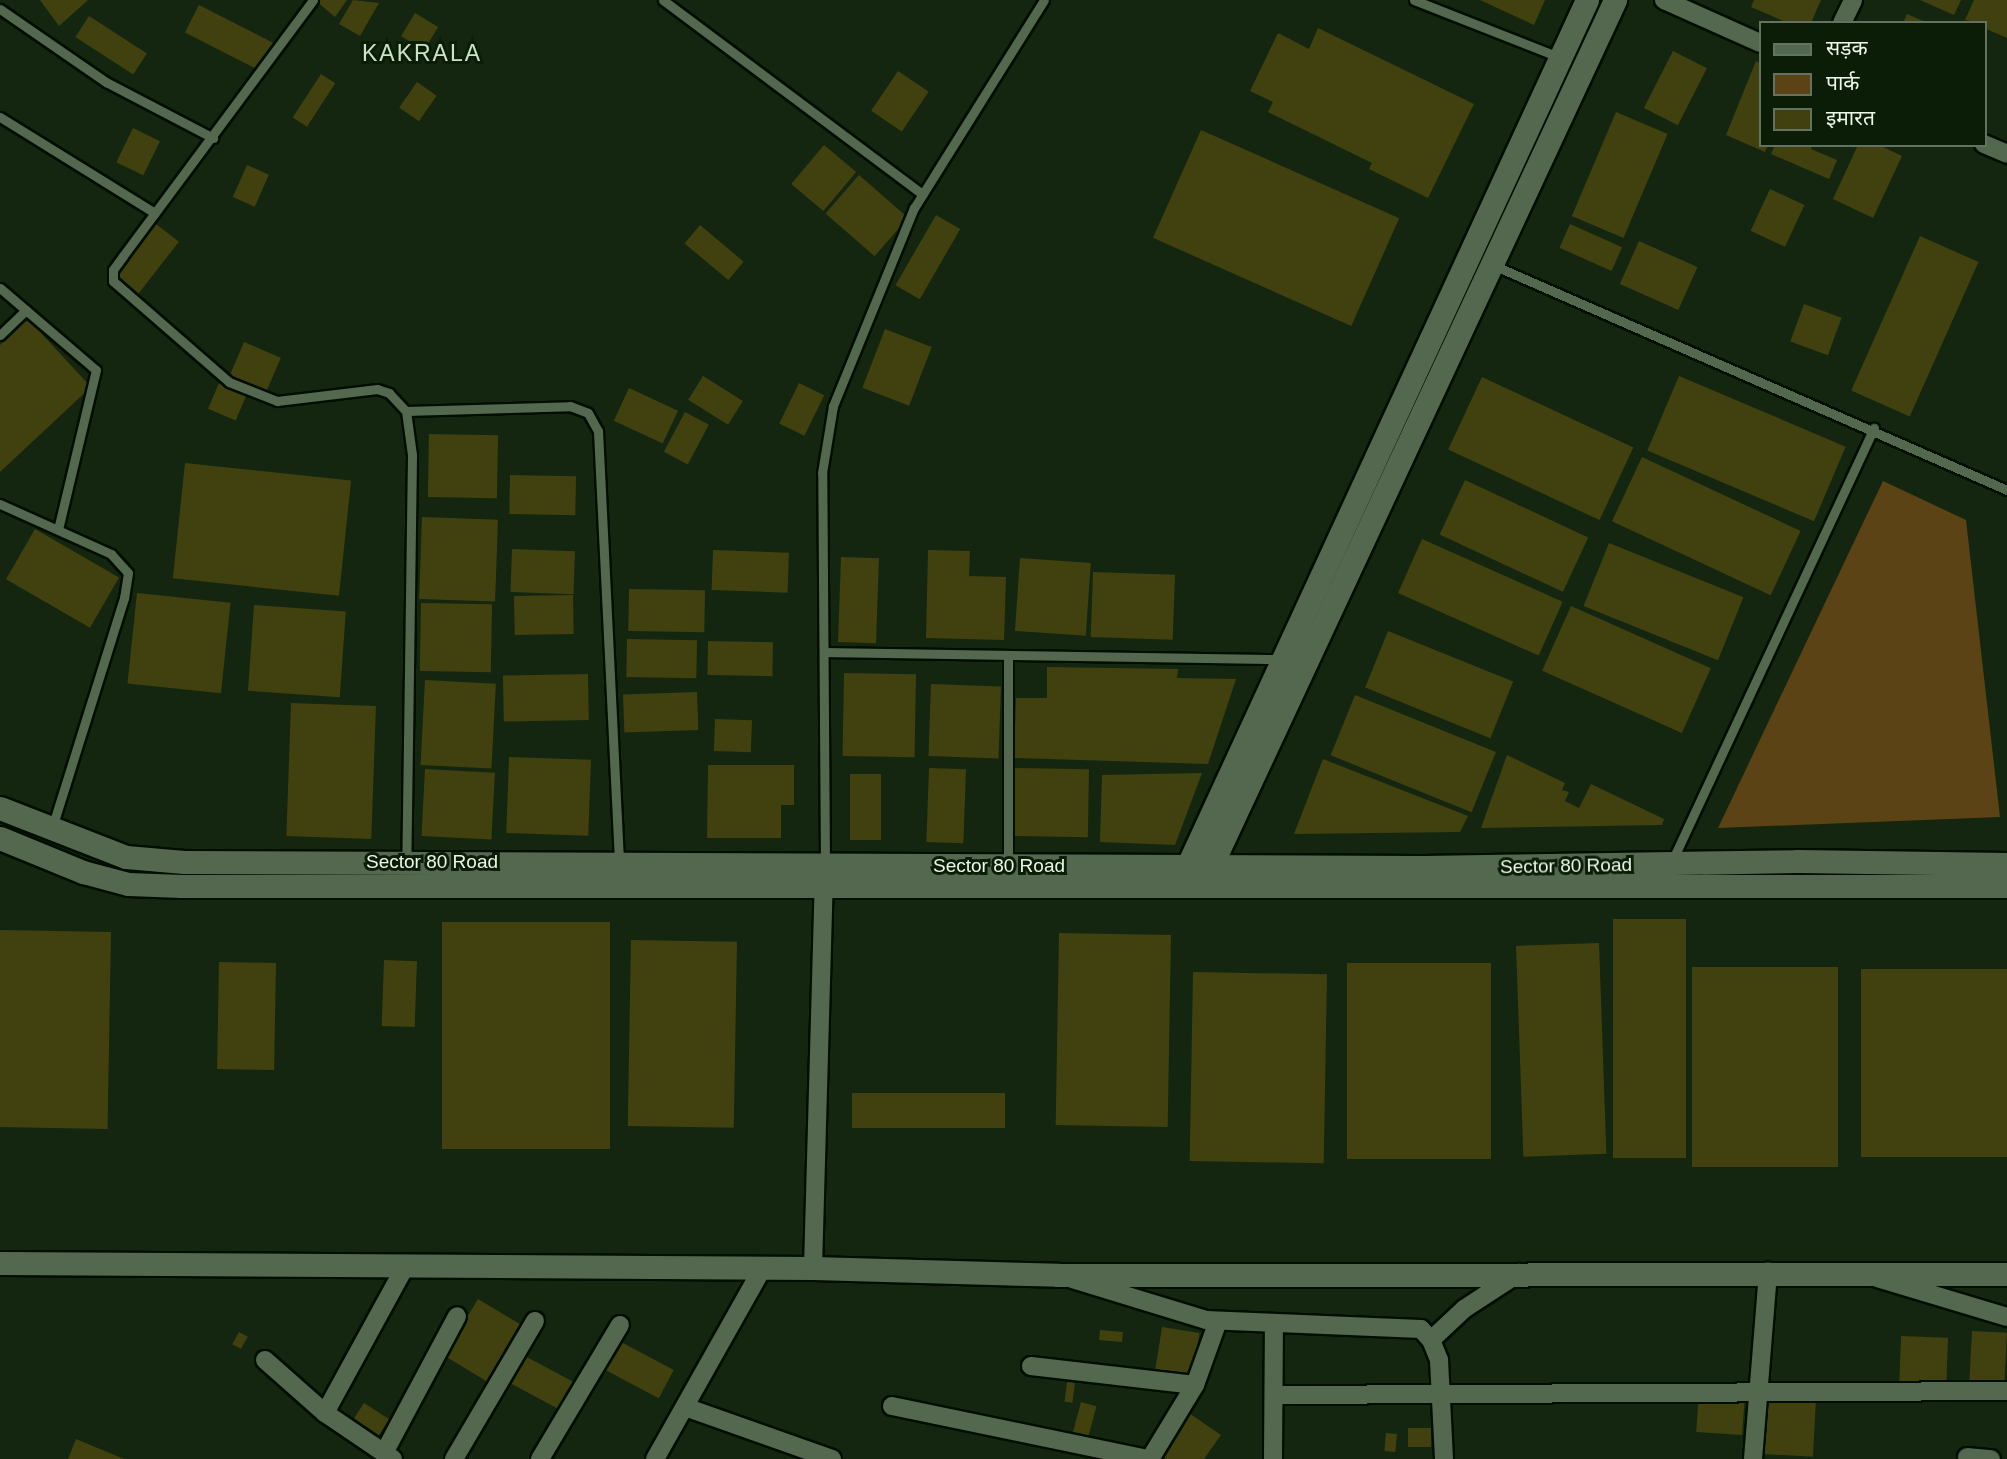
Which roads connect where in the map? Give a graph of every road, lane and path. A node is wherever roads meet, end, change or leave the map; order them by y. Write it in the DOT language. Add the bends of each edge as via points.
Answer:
graph roads {
  1 [pos="313,0"];
  2 [pos="663,0"];
  3 [pos="1044,0"];
  4 [pos="1414,0"];
  5 [pos="1587,0"];
  6 [pos="1615,0"];
  7 [pos="1664,0"];
  8 [pos="1853,0"];
  9 [pos="0,9"];
  10 [pos="1843,21"];
  11 [pos="1758,42"];
  12 [pos="1560,58"];
  13 [pos="0,117"];
  14 [pos="213,138"];
  15 [pos="1986,145"];
  16 [pos="2007,154"];
  17 [pos="922,194"];
  18 [pos="155,213"];
  19 [pos="1493,265"];
  20 [pos="0,288"];
  21 [pos="26,310"];
  22 [pos="0,335"];
  23 [pos="406,411"];
  24 [pos="1874,428"];
  25 [pos="2007,490"];
  26 [pos="0,504"];
  27 [pos="58,530"];
  28 [pos="827,652"];
  29 [pos="1008,655"];
  30 [pos="1281,659"];
  31 [pos="0,808"];
  32 [pos="51,830"];
  33 [pos="0,838"];
  34 [pos="405,862"];
  35 [pos="618,863"];
  36 [pos="2007,864"];
  37 [pos="1007,866"];
  38 [pos="1667,874"];
  39 [pos="824,876"];
  40 [pos="1182,877"];
  41 [pos="1206,877"];
  42 [pos="2007,886"];
  43 [pos="407,887"];
  44 [pos="0,1263"];
  45 [pos="406,1265"];
  46 [pos="813,1268"];
  47 [pos="762,1269"];
  48 [pos="1768,1272"];
  49 [pos="1860,1272"];
  50 [pos="1519,1273"];
  51 [pos="2007,1274"];
  52 [pos="1058,1275"];
  53 [pos="457,1316"];
  54 [pos="2007,1317"];
  55 [pos="535,1321"];
  56 [pos="1218,1321"];
  57 [pos="620,1325"];
  58 [pos="1274,1326"];
  59 [pos="1432,1340"];
  60 [pos="265,1360"];
  61 [pos="1031,1366"];
  62 [pos="1195,1385"];
  63 [pos="1760,1391"];
  64 [pos="2007,1391"];
  65 [pos="1444,1394"];
  66 [pos="1276,1395"];
  67 [pos="892,1406"];
  68 [pos="685,1407"];
  69 [pos="325,1413"];
  70 [pos="388,1456"];
  71 [pos="1967,1457"];
  72 [pos="454,1459"];
  73 [pos="540,1459"];
  74 [pos="656,1459"];
  75 [pos="832,1459"];
  76 [pos="1149,1459"];
  77 [pos="1273,1459"];
  78 [pos="1444,1459"];
  79 [pos="1753,1459"];
  80 [pos="1991,1459"];
  1 -- 14 [label="lane"];
  2 -- 17 [label="lane"];
  3 -- 17 [label="lane"];
  4 -- 12 [label="lane"];
  5 -- 12 [label="street"];
  6 -- 19 [label="street"];
  7 -- 11 [label="street"];
  8 -- 10 [label="street"];
  9 -- 14 [label="lane" via="106,82"];
  12 -- 30 [label="street"];
  13 -- 18 [label="lane"];
  14 -- 18 [label="lane"];
  15 -- 16 [label="street"];
  17 -- 28 [label="lane" via="833,406 824,442"];
  18 -- 23 [label="lane" via="113,270 113,281 229,382 277,401 377,389 389,393"];
  19 -- 24 [label="lane"];
  19 -- 41 [label="street"];
  20 -- 21 [label="lane"];
  21 -- 22 [label="lane"];
  21 -- 27 [label="lane" via="96,370"];
  23 -- 34 [label="lane" via="412,455"];
  23 -- 35 [label="lane" via="570,406 588,413 598,431"];
  24 -- 25 [label="lane"];
  24 -- 38 [label="lane"];
  26 -- 27 [label="lane"];
  27 -- 32 [label="lane" via="111,554 128,573"];
  28 -- 29 [label="lane"];
  28 -- 39 [label="lane"];
  29 -- 30 [label="lane"];
  29 -- 37 [label="lane"];
  30 -- 40 [label="street"];
  31 -- 32 [label="street, Sector 80 Road"];
  32 -- 34 [label="street, Sector 80 Road" via="126,857 184,862"];
  33 -- 43 [label="street, Sector 80 Road" via="83,872 128,884"];
  34 -- 35 [label="street, Sector 80 Road"];
  34 -- 43 [label="lane"];
  35 -- 39 [label="street, Sector 80 Road"];
  36 -- 38 [label="street, Sector 80 Road"];
  37 -- 39 [label="street, Sector 80 Road"];
  37 -- 40 [label="street, Sector 80 Road"];
  38 -- 41 [label="street, Sector 80 Road"];
  38 -- 42 [label="street, Sector 80 Road"];
  39 -- 40 [label="street, Sector 80 Road"];
  39 -- 43 [label="street, Sector 80 Road"];
  39 -- 46 [label="street"];
  40 -- 41 [label="street, Sector 80 Road"];
  44 -- 45 [label="street"];
  45 -- 47 [label="street"];
  45 -- 69 [label="street"];
  46 -- 47 [label="street"];
  46 -- 52 [label="street"];
  47 -- 68 [label="street"];
  48 -- 49 [label="street"];
  48 -- 50 [label="street"];
  48 -- 63 [label="street"];
  49 -- 51 [label="street"];
  49 -- 54 [label="street"];
  50 -- 52 [label="street"];
  50 -- 59 [label="street" via="1464,1309"];
  52 -- 56 [label="street"];
  53 -- 70 [label="street"];
  55 -- 72 [label="street"];
  56 -- 58 [label="street"];
  56 -- 62 [label="street"];
  57 -- 73 [label="street"];
  58 -- 59 [label="street" via="1403,1326 1421,1329"];
  58 -- 66 [label="street"];
  59 -- 65 [label="street"];
  60 -- 69 [label="street"];
  61 -- 62 [label="street"];
  62 -- 76 [label="street"];
  63 -- 64 [label="street"];
  63 -- 65 [label="street"];
  63 -- 79 [label="street"];
  65 -- 66 [label="street"];
  65 -- 78 [label="street"];
  66 -- 77 [label="street"];
  67 -- 76 [label="street"];
  68 -- 74 [label="street"];
  68 -- 75 [label="street"];
  69 -- 70 [label="street"];
  71 -- 80 [label="street"];
}
